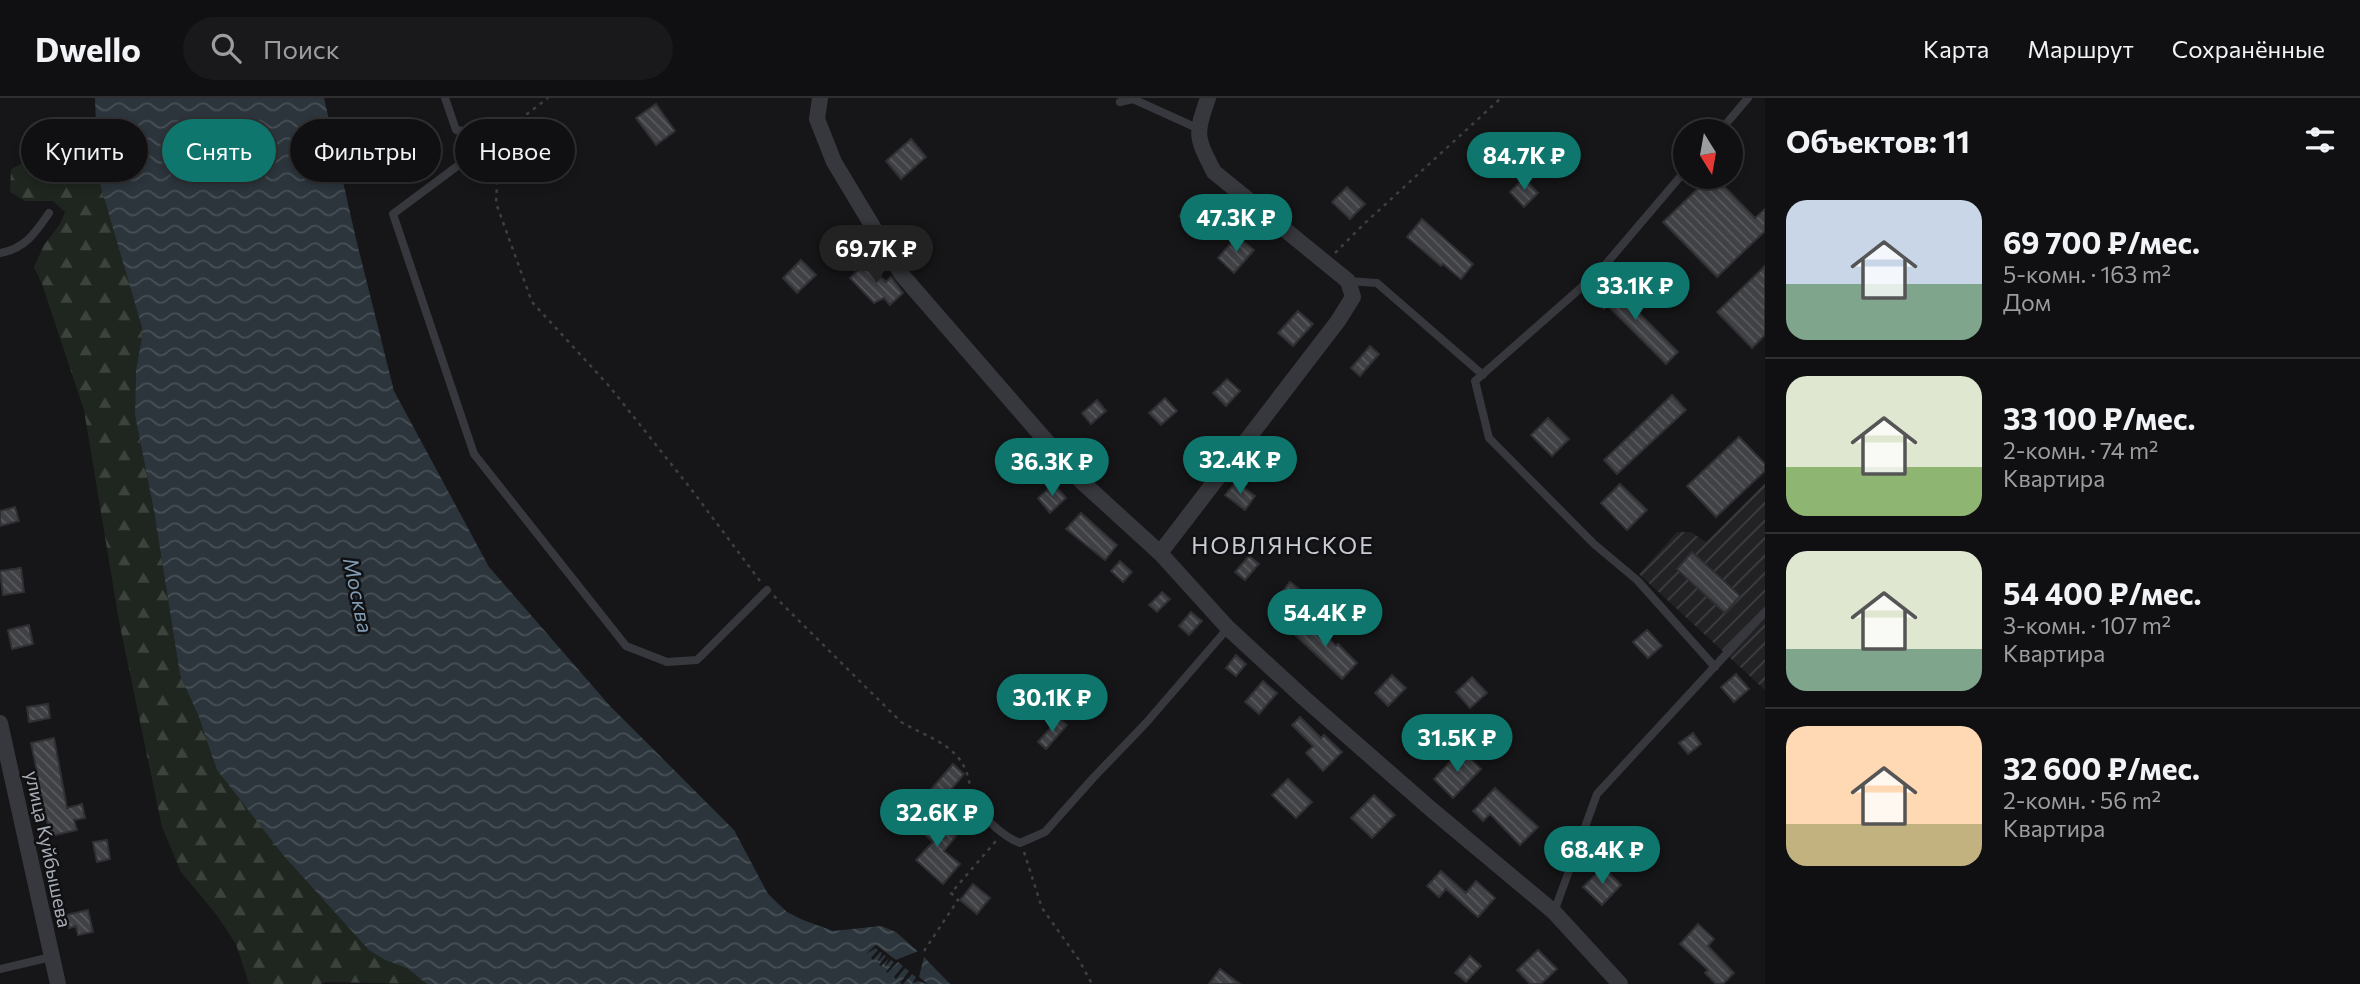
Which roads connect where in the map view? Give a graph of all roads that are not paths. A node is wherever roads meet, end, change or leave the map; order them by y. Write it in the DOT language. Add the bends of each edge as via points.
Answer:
graph roads {
  1 [pos="444,98"];
  2 [pos="820,98"];
  3 [pos="1208,98"];
  4 [pos="1748,98"];
  5 [pos="1120,102"];
  6 [pos="1730,119"];
  7 [pos="1197,128"];
  8 [pos="1673,186"];
  9 [pos="49,213"];
  10 [pos="0,253"];
  11 [pos="1348,281"];
  12 [pos="1482,375"];
  13 [pos="1160,553"];
  14 [pos="767,590"];
  15 [pos="1765,612"];
  16 [pos="1228,628"];
  17 [pos="1715,667"];
  18 [pos="0,723"];
  19 [pos="968,798"];
  20 [pos="1554,912"];
  21 [pos="51,957"];
  22 [pos="0,969"];
  23 [pos="58,984"];
  24 [pos="1620,984"];
  1 -- 14 [label="lane" via="456,130 499,135 393,214 474,454 626,646 667,662 697,660"];
  2 -- 13 [label="street" via="817,119 834,162 902,275 1081,481"];
  3 -- 7 [label="street"];
  4 -- 6 [label="lane"];
  5 -- 7 [label="lane" via="1133,99"];
  7 -- 11 [label="street" via="1214,172"];
  8 -- 12 [label="lane" via="1600,271"];
  9 -- 10 [label="lane" via="29,241"];
  11 -- 12 [label="lane" via="1377,283"];
  11 -- 13 [label="street" via="1353,297 1338,321"];
  12 -- 17 [label="lane" via="1475,381 1489,438 1636,580"];
  13 -- 16 [label="street"];
  15 -- 17 [label="lane"];
  16 -- 19 [label="lane" via="1045,832 1020,843 1004,834"];
  16 -- 20 [label="street"];
  17 -- 20 [label="lane" via="1597,794"];
  18 -- 21 [label="street, улица Куйбышева"];
  20 -- 24 [label="street"];
  21 -- 22 [label="lane"];
  21 -- 23 [label="street, улица Куйбышева"];
}
